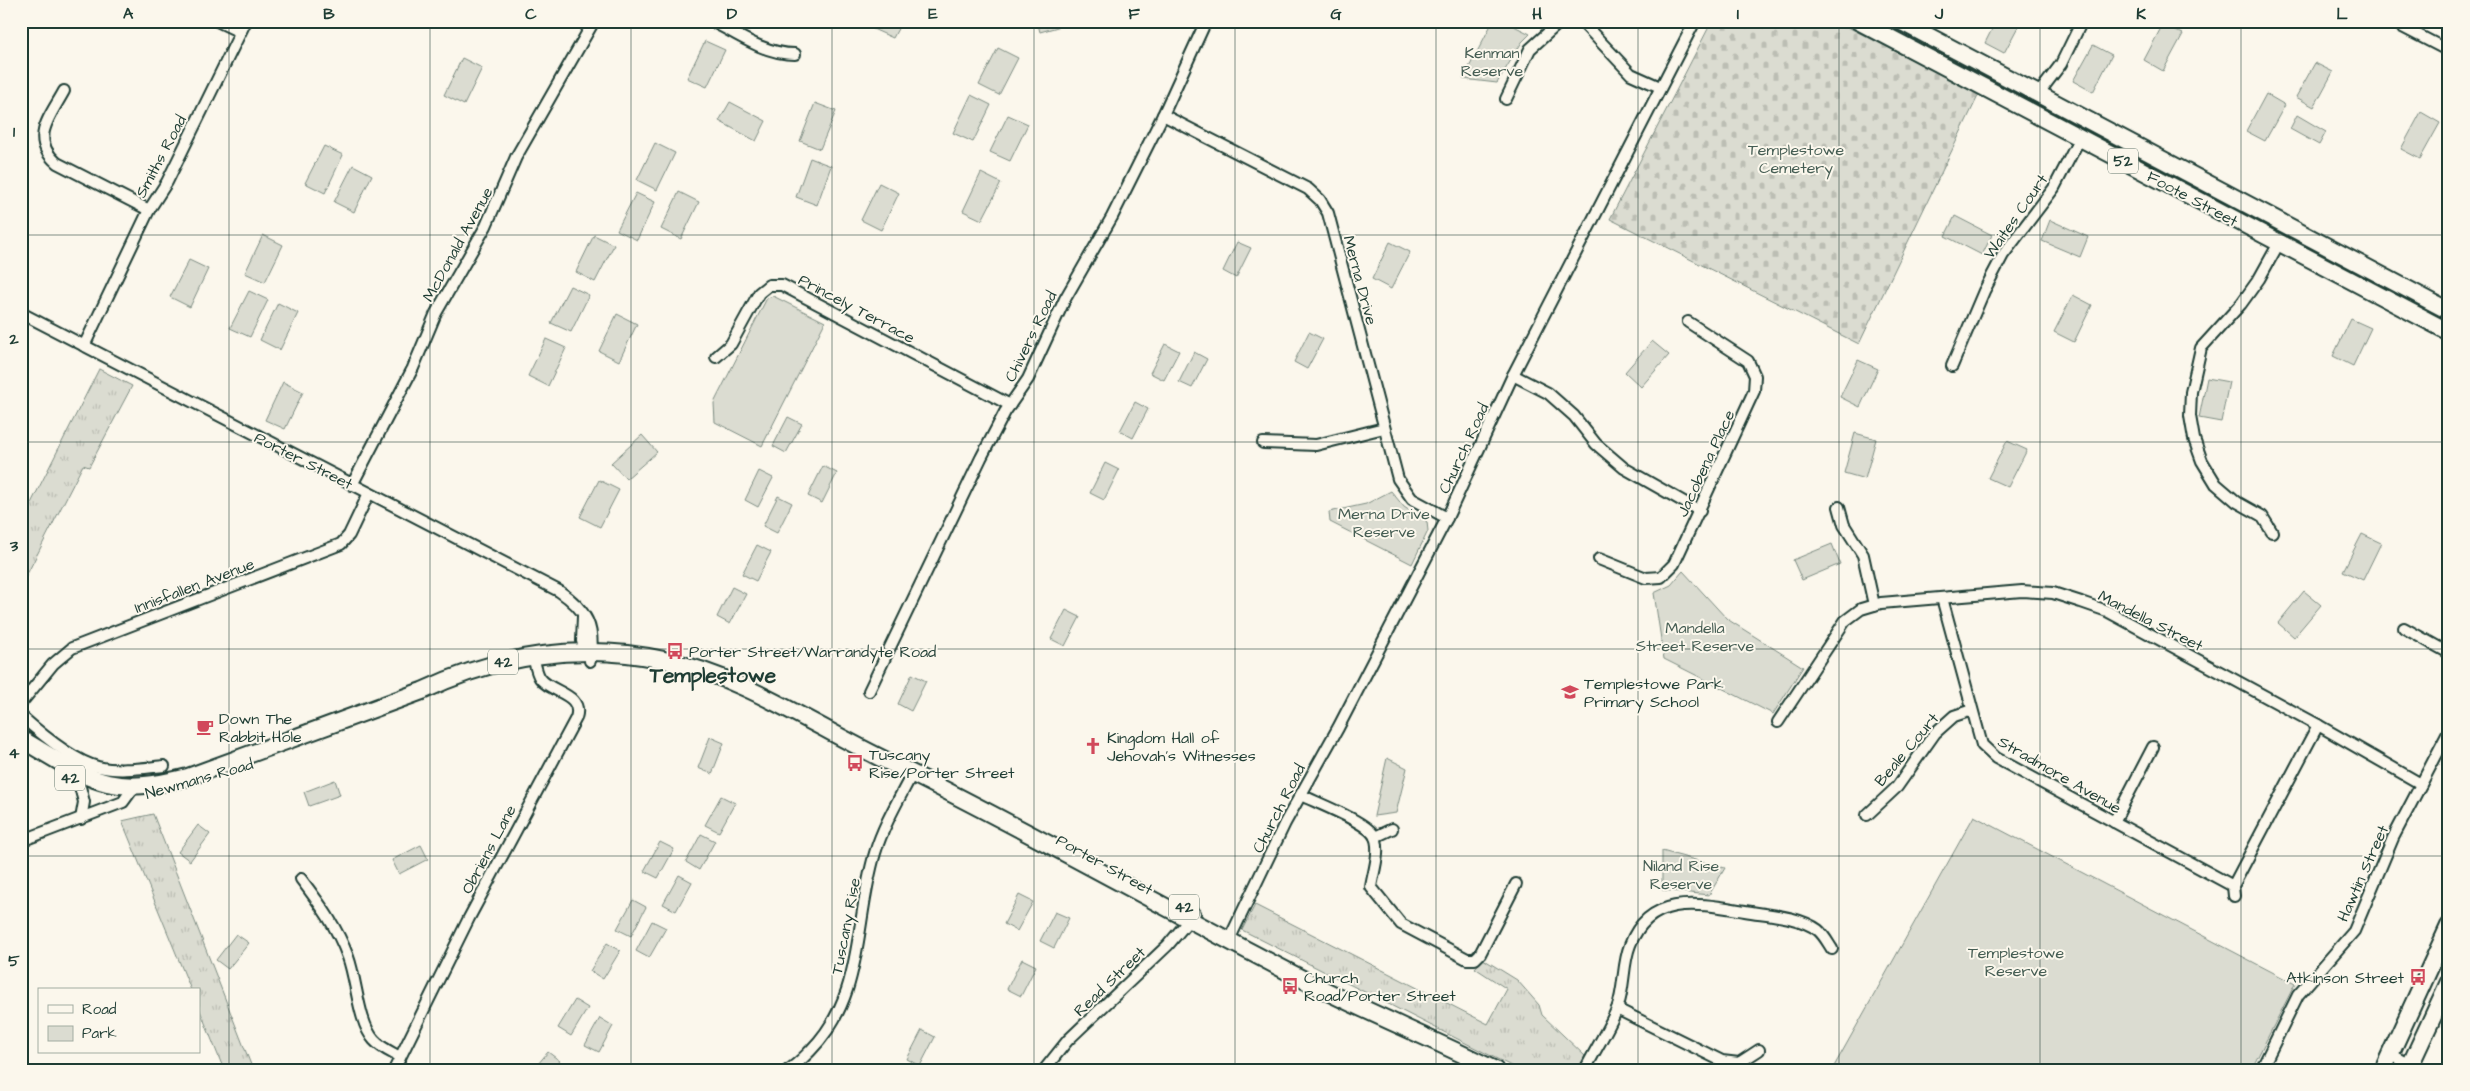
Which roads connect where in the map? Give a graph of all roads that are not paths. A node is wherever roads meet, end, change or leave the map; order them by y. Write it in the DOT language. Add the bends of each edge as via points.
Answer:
graph roads {
  1 [pos="217,21"];
  2 [pos="246,21"];
  3 [pos="594,21"];
  4 [pos="712,21"];
  5 [pos="1206,21"];
  6 [pos="1562,21"];
  7 [pos="1581,21"];
  8 [pos="1695,21"];
  9 [pos="1858,21"];
  10 [pos="1900,21"];
  11 [pos="2082,21"];
  12 [pos="2391,21"];
  13 [pos="240,32"];
  14 [pos="2449,51"];
  15 [pos="795,54"];
  16 [pos="1660,87"];
  17 [pos="64,91"];
  18 [pos="2039,93"];
  19 [pos="1506,99"];
  20 [pos="1163,116"];
  21 [pos="2080,138"];
  22 [pos="2176,165"];
  23 [pos="2166,184"];
  24 [pos="149,210"];
  25 [pos="2278,243"];
  26 [pos="2449,311"];
  27 [pos="21,313"];
  28 [pos="1688,322"];
  29 [pos="2449,332"];
  30 [pos="80,344"];
  31 [pos="716,356"];
  32 [pos="1952,366"];
  33 [pos="1513,375"];
  34 [pos="1010,405"];
  35 [pos="1384,428"];
  36 [pos="1263,444"];
  37 [pos="352,485"];
  38 [pos="369,493"];
  39 [pos="1840,507"];
  40 [pos="1700,510"];
  41 [pos="1447,518"];
  42 [pos="2272,532"];
  43 [pos="1599,559"];
  44 [pos="1942,598"];
  45 [pos="1874,605"];
  46 [pos="2404,628"];
  47 [pos="2449,653"];
  48 [pos="589,654"];
  49 [pos="534,661"];
  50 [pos="869,691"];
  51 [pos="21,703"];
  52 [pos="1972,710"];
  53 [pos="21,716"];
  54 [pos="1778,722"];
  55 [pos="2318,725"];
  56 [pos="2449,730"];
  57 [pos="21,740"];
  58 [pos="2153,747"];
  59 [pos="164,766"];
  60 [pos="912,774"];
  61 [pos="79,783"];
  62 [pos="2421,784"];
  63 [pos="132,792"];
  64 [pos="1301,795"];
  65 [pos="1867,815"];
  66 [pos="81,819"];
  67 [pos="2114,822"];
  68 [pos="1392,829"];
  69 [pos="1375,837"];
  70 [pos="21,841"];
  71 [pos="301,879"];
  72 [pos="1516,884"];
  73 [pos="1192,917"];
  74 [pos="2449,926"];
  75 [pos="1231,937"];
  76 [pos="1832,948"];
  77 [pos="2449,982"];
  78 [pos="1617,1009"];
  79 [pos="1758,1050"];
  80 [pos="2390,1054"];
  81 [pos="400,1057"];
  82 [pos="2413,1068"];
  83 [pos="793,1069"];
  84 [pos="394,1070"];
  85 [pos="1044,1070"];
  86 [pos="1495,1070"];
  87 [pos="1585,1070"];
  88 [pos="2261,1070"];
  89 [pos="2383,1070"];
  1 -- 13 [label="street"];
  2 -- 13 [label="street, Smiths Road"];
  3 -- 37 [label="street, McDonald Avenue" via="516,157 486,226 436,313 413,368"];
  4 -- 15 [label="street" via="765,49"];
  5 -- 20 [label="street, Chivers Road"];
  6 -- 19 [label="street" via="1530,49"];
  7 -- 16 [label="street" via="1631,74"];
  8 -- 16 [label="street, Church Road"];
  9 -- 21 [label="main road, Foote Street / 52"];
  10 -- 18 [label="main road, Foote Street / 52"];
  11 -- 18 [label="street" via="2061,64"];
  12 -- 14 [label="street"];
  13 -- 24 [label="street, Smiths Road"];
  16 -- 33 [label="street, Church Road"];
  17 -- 24 [label="street" via="44,132 42,143 47,154 57,163"];
  18 -- 22 [label="main road, Foote Street / 52"];
  20 -- 34 [label="street, Chivers Road" via="1068,293 1028,379"];
  20 -- 35 [label="street, Merna Drive" via="1308,188 1320,200 1328,214"];
  21 -- 23 [label="main road, Foote Street / 52"];
  21 -- 32 [label="street, Waites Court" via="2054,188 2003,255"];
  22 -- 23 [label="main road"];
  22 -- 26 [label="main road, Foote Street / 52"];
  23 -- 25 [label="main road, Foote Street / 52"];
  24 -- 30 [label="street, Smiths Road"];
  25 -- 29 [label="main road, Foote Street / 52"];
  25 -- 42 [label="street" via="2259,279 2201,348 2191,392 2190,416 2202,461 2216,484 2237,502 2262,516"];
  27 -- 30 [label="street, Porter Street"];
  28 -- 40 [label="street, Jacobena Place" via="1748,361 1755,376 1754,391"];
  30 -- 37 [label="street, Porter Street"];
  31 -- 34 [label="street, Princely Terrace" via="731,344 759,293 769,285 782,285"];
  33 -- 40 [label="street" via="1548,393 1574,416 1596,444 1624,468"];
  33 -- 41 [label="street, Church Road"];
  34 -- 50 [label="street, Chivers Road" via="981,458"];
  35 -- 36 [label="street" via="1316,445"];
  35 -- 41 [label="street, Merna Drive" via="1398,479 1412,499"];
  37 -- 38 [label="street, Porter Street"];
  38 -- 48 [label="street, Porter Street" via="559,591 582,612 592,634"];
  38 -- 51 [label="street, Innisfallen Avenue" via="349,535 341,544 72,648 53,664"];
  39 -- 45 [label="street" via="1844,526 1863,555"];
  40 -- 43 [label="street, Jacobena Place" via="1674,564 1661,577 1646,578"];
  41 -- 64 [label="street, Church Road"];
  44 -- 45 [label="street, Mandella Street"];
  44 -- 52 [label="street, Stradmore Avenue"];
  44 -- 55 [label="street, Mandella Street" via="2022,591 2053,593 2081,602 2107,612"];
  45 -- 54 [label="street, Mandella Street" via="1861,609 1845,621"];
  46 -- 47 [label="street"];
  48 -- 49 [label="main road, Newmans Road / 42"];
  48 -- 60 [label="main road, Porter Street / 42" via="650,657 689,666 758,693"];
  49 -- 63 [label="main road, Newmans Road / 42" via="475,670 188,777"];
  49 -- 81 [label="street, Obriens Lane" via="541,680 571,698 578,712 576,718 469,918"];
  52 -- 65 [label="street, Beale Court" via="1954,716 1935,733 1897,787"];
  52 -- 67 [label="street, Stradmore Avenue" via="1982,745 1996,758"];
  53 -- 59 [label="street" via="88,764 111,769"];
  55 -- 62 [label="street, Mandella Street"];
  55 -- 67 [label="street, Stradmore Avenue" via="2233,891"];
  56 -- 62 [label="street, Hawtin Street"];
  57 -- 61 [label="main road, 42" via="52,767"];
  57 -- 63 [label="main road, 42" via="81,774"];
  58 -- 67 [label="street"];
  60 -- 73 [label="main road, Porter Street / 42" via="1033,825"];
  60 -- 83 [label="street, Tuscany Rise" via="874,853 847,995 824,1036"];
  61 -- 63 [label="main road, 42" via="102,792"];
  61 -- 66 [label="street" via="84,802"];
  62 -- 88 [label="street, Hawtin Street" via="2393,838 2354,931 2298,994"];
  63 -- 66 [label="street, Newmans Road" via="124,802"];
  64 -- 69 [label="street" via="1363,826"];
  64 -- 75 [label="street, Church Road"];
  66 -- 70 [label="street, Newmans Road"];
  68 -- 69 [label="street"];
  69 -- 72 [label="street" via="1377,850 1371,887 1384,905 1400,924 1468,960 1480,954"];
  71 -- 81 [label="street" via="326,912 340,939 369,1032 382,1046"];
  73 -- 75 [label="main road, Porter Street / 42"];
  73 -- 85 [label="street, Read Street" via="1168,945 1068,1040"];
  74 -- 80 [label="main road"];
  75 -- 86 [label="main road, Porter Street / 42"];
  76 -- 78 [label="street" via="1818,930 1795,920 1702,904 1674,905 1655,912 1639,926 1629,946"];
  77 -- 82 [label="main road"];
  78 -- 79 [label="street" via="1722,1061 1739,1063"];
  78 -- 87 [label="street"];
  80 -- 82 [label="street"];
  80 -- 89 [label="main road"];
  81 -- 84 [label="street, Obriens Lane"];
}
